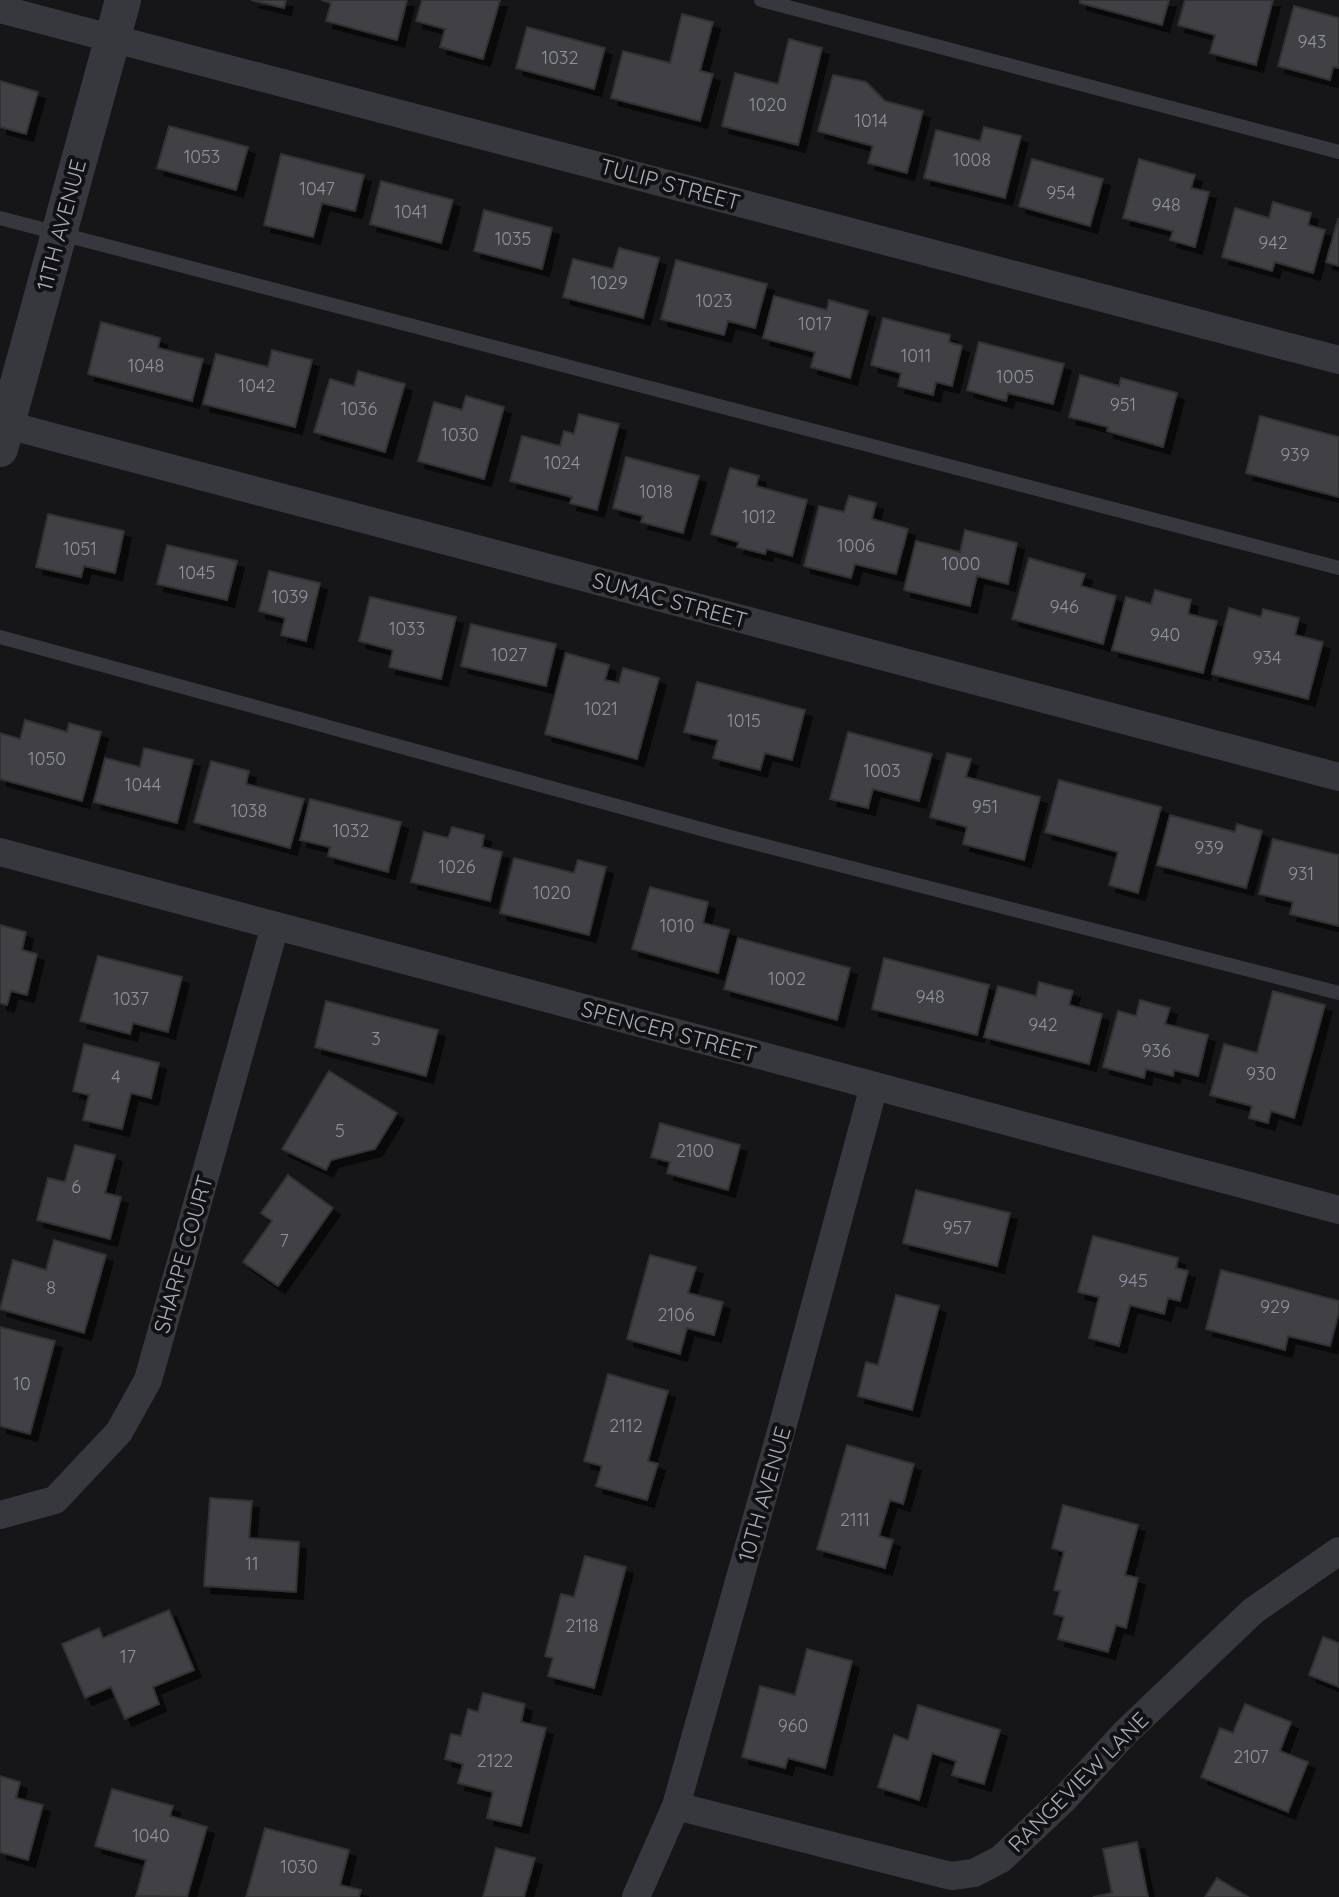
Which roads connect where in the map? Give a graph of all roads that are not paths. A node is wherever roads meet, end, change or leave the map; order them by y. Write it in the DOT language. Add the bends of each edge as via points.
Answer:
graph roads {
  1 [pos="123,0"];
  2 [pos="761,0"];
  3 [pos="0,9"];
  4 [pos="112,40"];
  5 [pos="1339,152"];
  6 [pos="0,218"];
  7 [pos="59,234"];
  8 [pos="1339,360"];
  9 [pos="2,432"];
  10 [pos="1339,568"];
  11 [pos="0,637"];
  12 [pos="1339,777"];
  13 [pos="0,852"];
  14 [pos="275,926"];
  15 [pos="1339,993"];
  16 [pos="874,1086"];
  17 [pos="1339,1210"];
  18 [pos="0,1515"];
  19 [pos="1339,1551"];
  20 [pos="676,1806"];
  21 [pos="636,1897"];
  1 -- 4 [label="street, 11TH AVENUE"];
  2 -- 5 [label="lane"];
  3 -- 4 [label="street, TULIP STREET"];
  4 -- 7 [label="street, 11TH AVENUE"];
  4 -- 8 [label="street, TULIP STREET"];
  6 -- 7 [label="lane"];
  7 -- 9 [label="street, 11TH AVENUE"];
  7 -- 10 [label="lane"];
  9 -- 12 [label="street, SUMAC STREET"];
  11 -- 15 [label="lane" via="723,835"];
  13 -- 14 [label="street, SPENCER STREET"];
  14 -- 16 [label="street, SPENCER STREET"];
  14 -- 18 [label="street, SHARPE COURT" via="148,1380 119,1432 55,1500"];
  16 -- 17 [label="street, SPENCER STREET"];
  16 -- 20 [label="street, 10TH AVENUE"];
  19 -- 20 [label="street, RANGEVIEW LANE" via="1253,1611 1001,1859 974,1873 951,1876"];
  20 -- 21 [label="street, 10TH AVENUE"];
}
